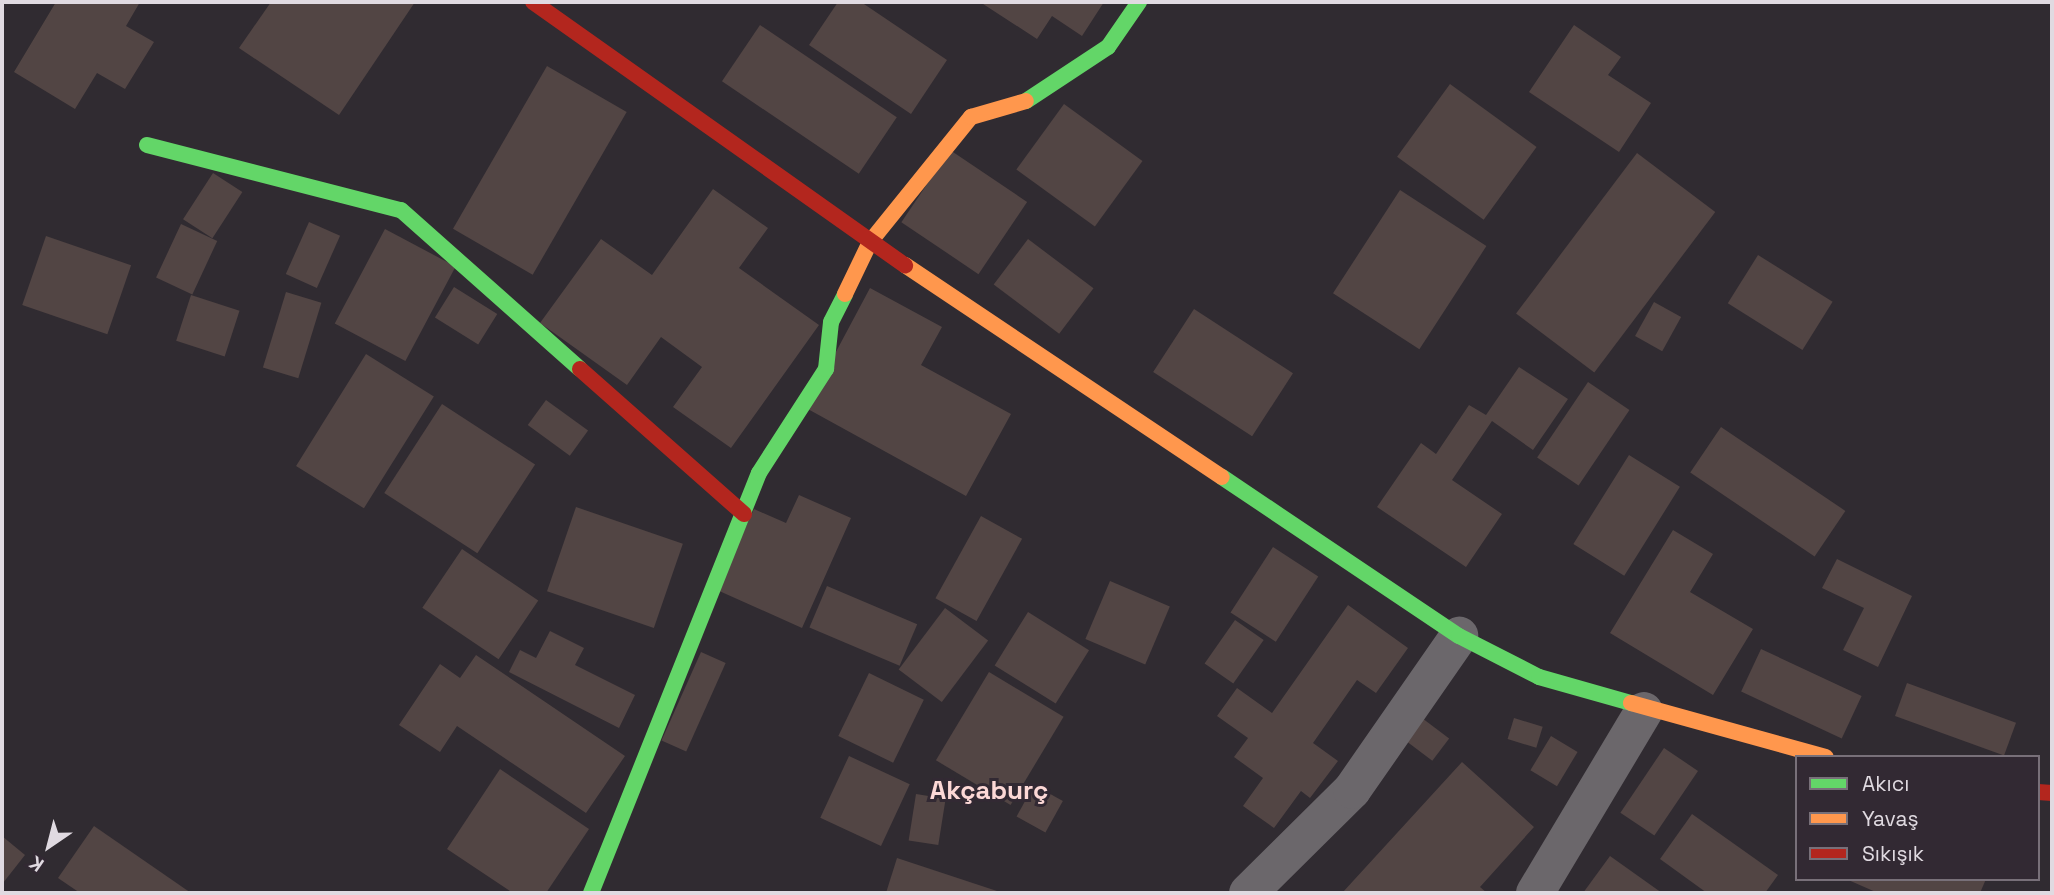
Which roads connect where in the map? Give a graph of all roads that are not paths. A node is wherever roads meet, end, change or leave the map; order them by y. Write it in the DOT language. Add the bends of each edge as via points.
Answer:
graph roads {
  1 [pos="533,2"];
  2 [pos="1139,2"];
  3 [pos="148,145"];
  4 [pos="870,242"];
  5 [pos="744,514"];
  6 [pos="1459,636"];
  7 [pos="1644,711"];
  8 [pos="1818,755"];
  9 [pos="590,893"];
  10 [pos="1248,893"];
  11 [pos="1535,893"];
  1 -- 4 [label="street"];
  2 -- 4 [label="street" via="1108,47 1017,107 971,117"];
  3 -- 5 [label="street" via="401,210"];
  4 -- 5 [label="street" via="831,322 826,369 760,474"];
  4 -- 6 [label="street"];
  5 -- 9 [label="street"];
  6 -- 7 [label="street" via="1539,677"];
  6 -- 10 [label="street" via="1352,790"];
  7 -- 8 [label="street"];
  7 -- 11 [label="street"];
}
